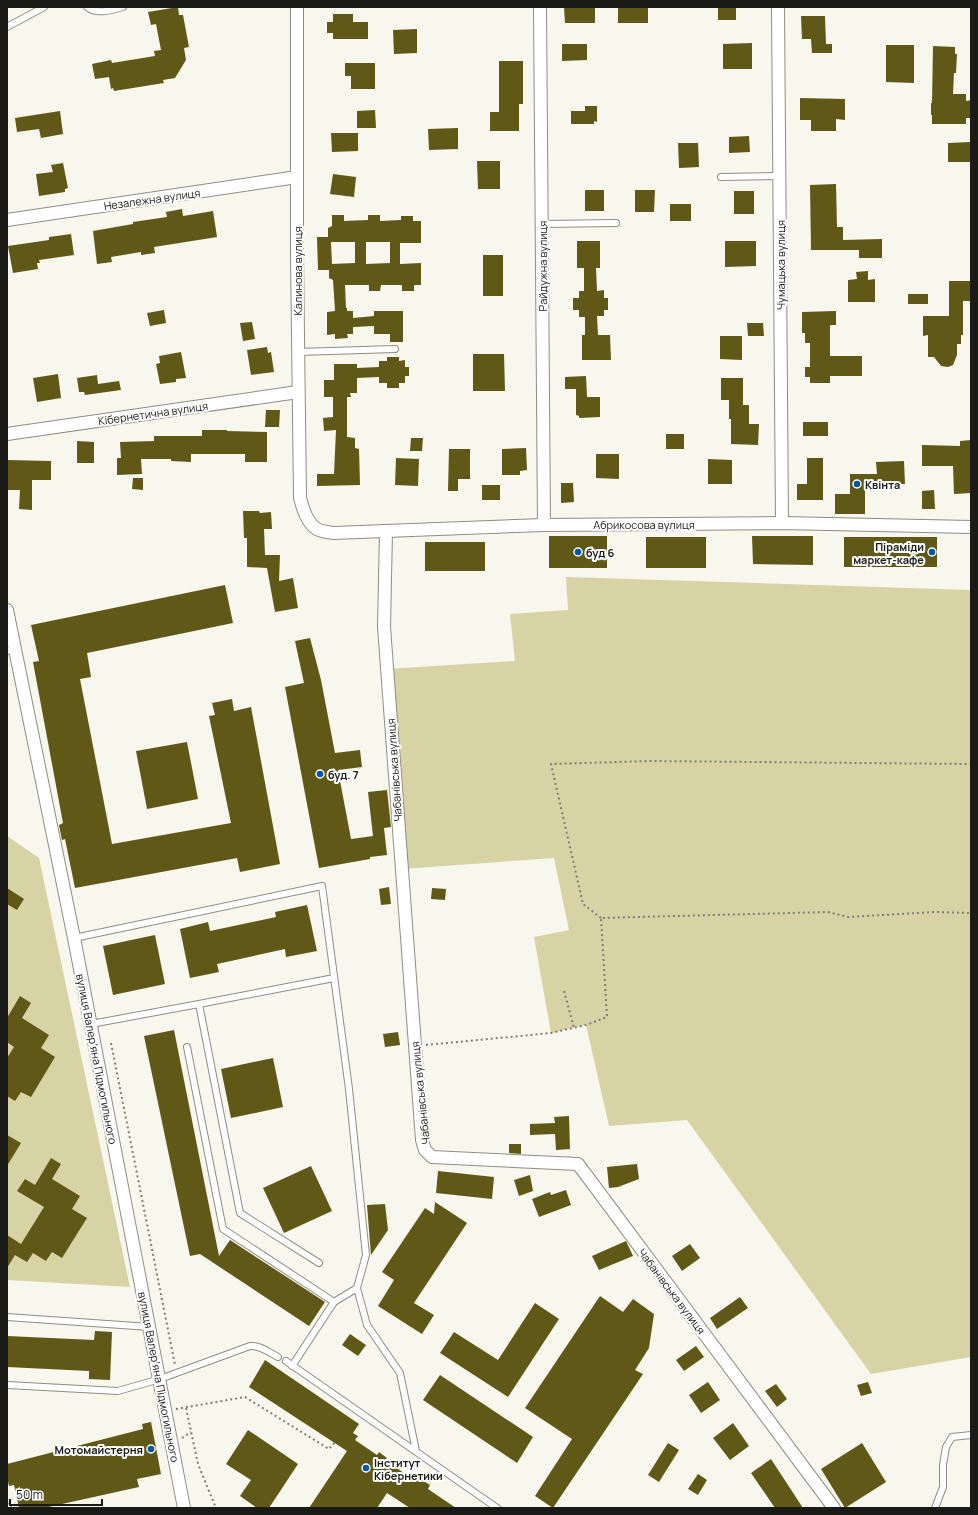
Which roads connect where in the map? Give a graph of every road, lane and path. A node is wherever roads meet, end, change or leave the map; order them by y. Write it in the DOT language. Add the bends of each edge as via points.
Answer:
graph roads {
  1 [pos="44,7"];
  2 [pos="87,7"];
  3 [pos="123,7"];
  4 [pos="297,7"];
  5 [pos="540,7"];
  6 [pos="778,7"];
  7 [pos="7,26"];
  8 [pos="779,176"];
  9 [pos="297,177"];
  10 [pos="722,177"];
  11 [pos="7,220"];
  12 [pos="616,223"];
  13 [pos="542,224"];
  14 [pos="395,349"];
  15 [pos="298,352"];
  16 [pos="298,392"];
  17 [pos="7,434"];
  18 [pos="782,523"];
  19 [pos="544,525"];
  20 [pos="971,527"];
  21 [pos="318,530"];
  22 [pos="386,532"];
  23 [pos="7,610"];
  24 [pos="11,650"];
  25 [pos="971,764"];
  26 [pos="971,913"];
  27 [pos="601,918"];
  28 [pos="74,938"];
  29 [pos="334,978"];
  30 [pos="564,992"];
  31 [pos="199,1004"];
  32 [pos="90,1024"];
  33 [pos="574,1028"];
  34 [pos="111,1043"];
  35 [pos="415,1046"];
  36 [pos="187,1047"];
  37 [pos="319,1263"];
  38 [pos="357,1288"];
  39 [pos="334,1302"];
  40 [pos="7,1317"];
  41 [pos="150,1327"];
  42 [pos="278,1357"];
  43 [pos="286,1361"];
  44 [pos="292,1366"];
  45 [pos="176,1373"];
  46 [pos="160,1379"];
  47 [pos="7,1385"];
  48 [pos="186,1408"];
  49 [pos="166,1411"];
  50 [pos="971,1435"];
  51 [pos="335,1442"];
  52 [pos="416,1451"];
  53 [pos="184,1508"];
  54 [pos="216,1508"];
  55 [pos="497,1508"];
  56 [pos="834,1508"];
  57 [pos="935,1508"];
  1 -- 7 [label="lane"];
  2 -- 3 [label="lane" via="98,12"];
  4 -- 9 [label="street, Калинова вулиця"];
  5 -- 13 [label="street, Райдужна вулиця"];
  6 -- 8 [label="street, Чумацька вулиця"];
  8 -- 10 [label="lane"];
  8 -- 18 [label="street, Чумацька вулиця"];
  9 -- 11 [label="street, Незалежна вулиця"];
  9 -- 15 [label="street, Калинова вулиця"];
  12 -- 13 [label="lane"];
  13 -- 19 [label="street, Райдужна вулиця"];
  14 -- 15 [label="lane"];
  15 -- 16 [label="street, Калинова вулиця"];
  16 -- 17 [label="street, Кібернетична вулиця"];
  16 -- 21 [label="street, Калинова вулиця" via="300,498 303,510"];
  18 -- 19 [label="street, Абрикосова вулиця"];
  18 -- 20 [label="street, Абрикосова вулиця"];
  19 -- 22 [label="street, Абрикосова вулиця"];
  21 -- 22 [label="street, Абрикосова вулиця" via="334,533"];
  22 -- 35 [label="street, Чабанівська вулиця" via="384,627"];
  23 -- 24 [label="street, вулиця Валерʼяна Підмогильного"];
  24 -- 28 [label="street, вулиця Валерʼяна Підмогильного"];
  25 -- 27 [label="path" via="650,760 551,764 583,904"];
  26 -- 27 [label="path" via="936,912 848,917 828,912"];
  27 -- 33 [label="path" via="608,1017"];
  28 -- 29 [label="lane" via="322,886"];
  28 -- 32 [label="street, вулиця Валерʼяна Підмогильного"];
  29 -- 31 [label="lane"];
  29 -- 38 [label="lane" via="349,1089 366,1254"];
  30 -- 33 [label="path"];
  31 -- 32 [label="lane"];
  31 -- 37 [label="lane" via="240,1213"];
  32 -- 41 [label="street, вулиця Валерʼяна Підмогильного"];
  33 -- 35 [label="path" via="551,1033"];
  34 -- 45 [label="path"];
  35 -- 56 [label="street, Чабанівська вулиця" via="422,1140 425,1150 432,1157 578,1164"];
  36 -- 39 [label="lane" via="222,1229"];
  38 -- 39 [label="lane"];
  38 -- 52 [label="lane" via="367,1325 400,1373"];
  39 -- 44 [label="lane"];
  40 -- 41 [label="lane"];
  41 -- 46 [label="street, вулиця Валерʼяна Підмогильного"];
  42 -- 45 [label="lane" via="261,1348 250,1346"];
  43 -- 44 [label="lane"];
  44 -- 52 [label="lane"];
  45 -- 46 [label="lane"];
  46 -- 47 [label="lane" via="118,1391"];
  46 -- 49 [label="street, вулиця Валерʼяна Підмогильного"];
  48 -- 49 [label="path"];
  48 -- 51 [label="path" via="245,1397 329,1449"];
  48 -- 54 [label="path" via="198,1464"];
  49 -- 53 [label="street, вулиця Валерʼяна Підмогильного"];
  50 -- 57 [label="lane" via="952,1437 946,1447 943,1487"];
  52 -- 55 [label="lane"];
}
